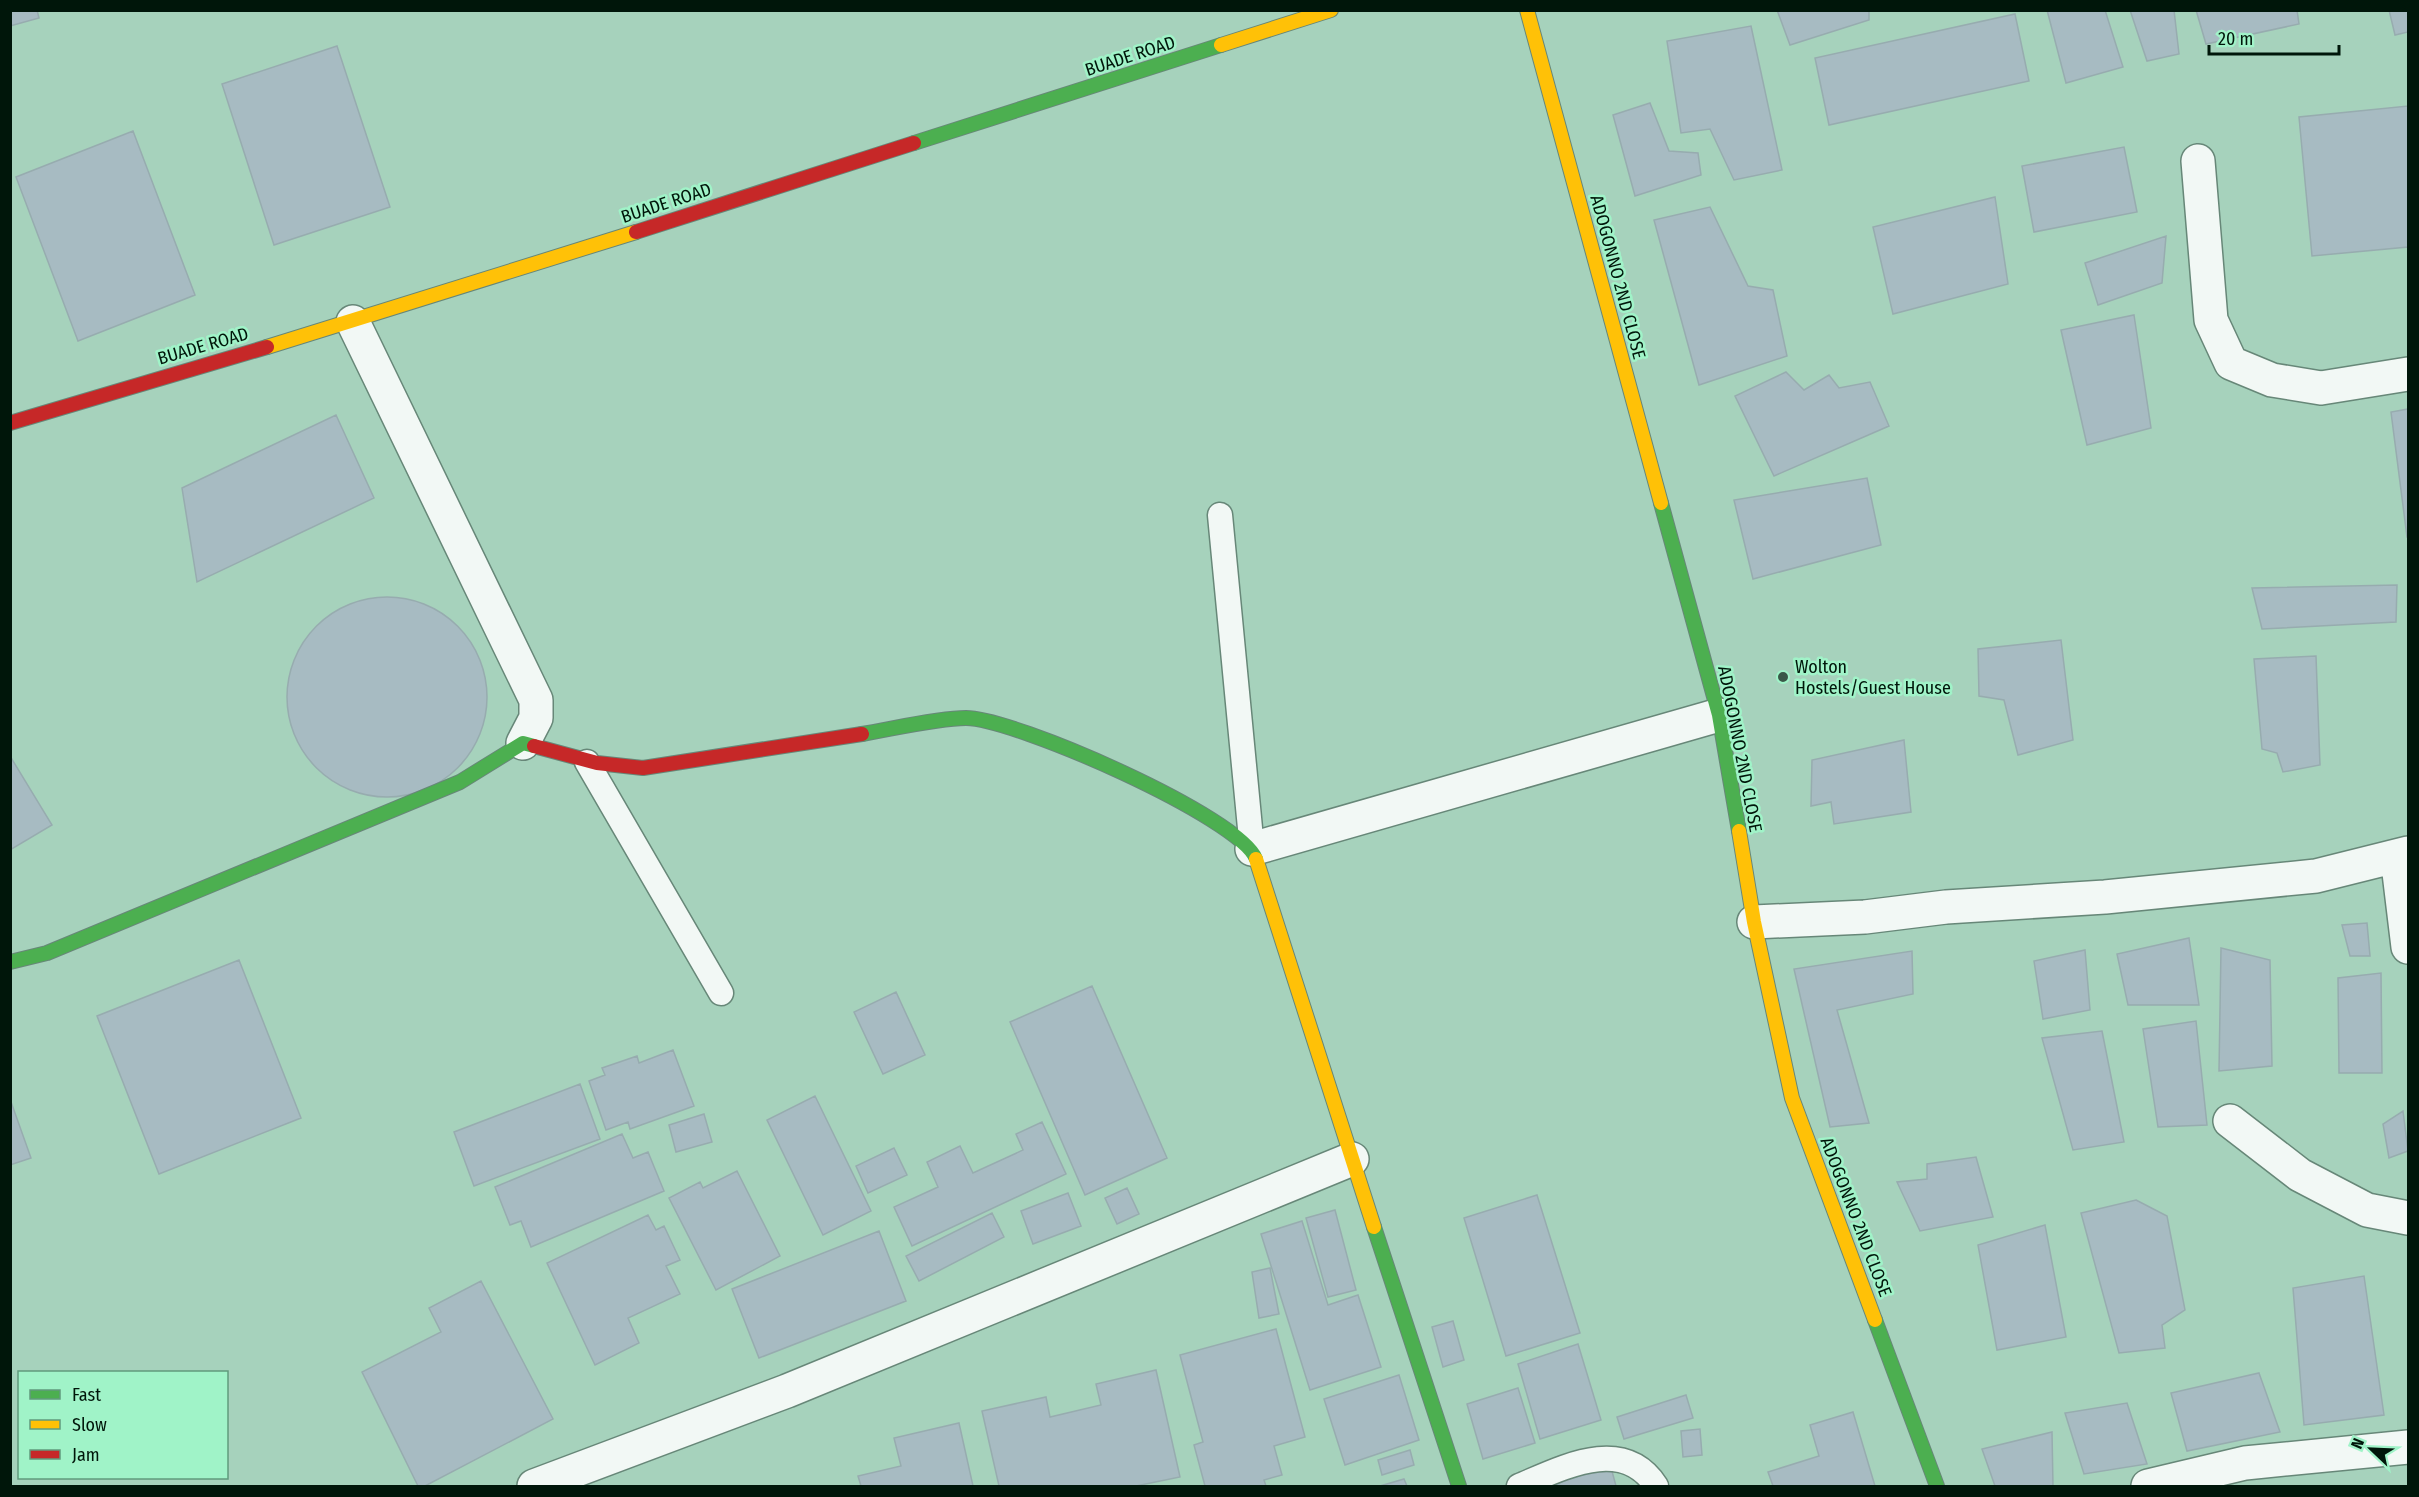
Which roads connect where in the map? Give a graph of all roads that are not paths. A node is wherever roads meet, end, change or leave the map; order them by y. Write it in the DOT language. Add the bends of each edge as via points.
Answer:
graph roads {
  1 [pos="1331,10"];
  2 [pos="1527,10"];
  3 [pos="2198,161"];
  4 [pos="352,322"];
  5 [pos="2409,374"];
  6 [pos="10,423"];
  7 [pos="1220,515"];
  8 [pos="1719,715"];
  9 [pos="524,743"];
  10 [pos="587,762"];
  11 [pos="1252,849"];
  12 [pos="2403,855"];
  13 [pos="1754,922"];
  14 [pos="2409,947"];
  15 [pos="10,962"];
  16 [pos="721,993"];
  17 [pos="2230,1121"];
  18 [pos="1352,1160"];
  19 [pos="2409,1218"];
  20 [pos="2409,1447"];
  21 [pos="534,1486"];
  22 [pos="1459,1486"];
  23 [pos="1519,1486"];
  24 [pos="1656,1486"];
  25 [pos="1937,1486"];
  26 [pos="2148,1486"];
  1 -- 4 [label="street, BUADE ROAD"];
  2 -- 8 [label="street, ADOGONNO 2ND CLOSE"];
  3 -- 5 [label="street" via="2211,320 2231,363 2272,380 2321,388"];
  4 -- 6 [label="street, BUADE ROAD"];
  4 -- 9 [label="street" via="536,700 536,718"];
  7 -- 11 [label="lane"];
  8 -- 11 [label="street"];
  8 -- 13 [label="street, ADOGONNO 2ND CLOSE"];
  9 -- 10 [label="street"];
  9 -- 15 [label="street" via="460,782 47,953"];
  10 -- 11 [label="street" via="643,768 966,718 1010,726 1135,778 1207,817"];
  10 -- 16 [label="lane"];
  11 -- 18 [label="street"];
  12 -- 13 [label="street" via="2316,876 1865,917"];
  12 -- 14 [label="street"];
  13 -- 25 [label="street, ADOGONNO 2ND CLOSE" via="1792,1098"];
  17 -- 19 [label="street" via="2300,1174 2367,1210"];
  18 -- 21 [label="street" via="787,1391"];
  18 -- 22 [label="street"];
  20 -- 26 [label="street" via="2245,1462"];
  23 -- 24 [label="lane" via="1579,1461 1621,1458 1649,1476"];
}
